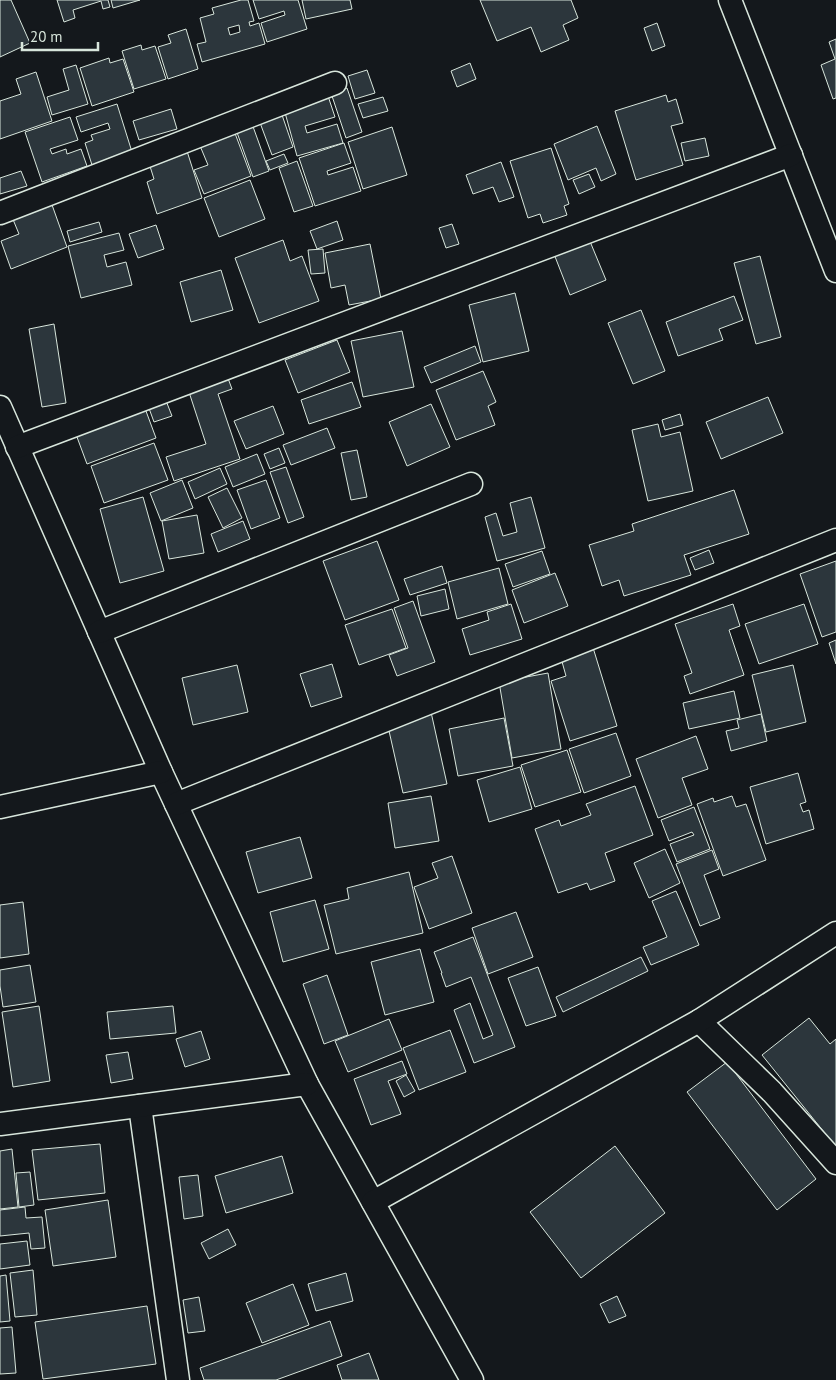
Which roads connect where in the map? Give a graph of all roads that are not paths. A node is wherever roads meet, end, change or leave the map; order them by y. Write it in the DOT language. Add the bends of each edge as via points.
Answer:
graph roads {
  1 [pos="730,0"];
  2 [pos="335,83"];
  3 [pos="791,155"];
  4 [pos="0,213"];
  5 [pos="836,271"];
  6 [pos="0,407"];
  7 [pos="17,447"];
  8 [pos="471,484"];
  9 [pos="836,540"];
  10 [pos="99,632"];
  11 [pos="161,772"];
  12 [pos="176,804"];
  13 [pos="0,808"];
  14 [pos="836,933"];
  15 [pos="699,1021"];
  16 [pos="307,1084"];
  17 [pos="140,1106"];
  18 [pos="0,1124"];
  19 [pos="836,1163"];
  20 [pos="373,1202"];
  21 [pos="178,1380"];
  22 [pos="472,1380"];
  1 -- 3 [label="street"];
  2 -- 4 [label="street"];
  3 -- 5 [label="street"];
  3 -- 7 [label="street"];
  6 -- 7 [label="street"];
  7 -- 10 [label="street"];
  8 -- 10 [label="street"];
  9 -- 12 [label="street"];
  10 -- 11 [label="street"];
  11 -- 12 [label="street"];
  11 -- 13 [label="street"];
  12 -- 16 [label="street"];
  14 -- 15 [label="street"];
  15 -- 19 [label="street" via="772,1092"];
  15 -- 20 [label="street"];
  16 -- 17 [label="street"];
  16 -- 20 [label="street"];
  17 -- 18 [label="street"];
  17 -- 21 [label="street"];
  20 -- 22 [label="street"];
}
